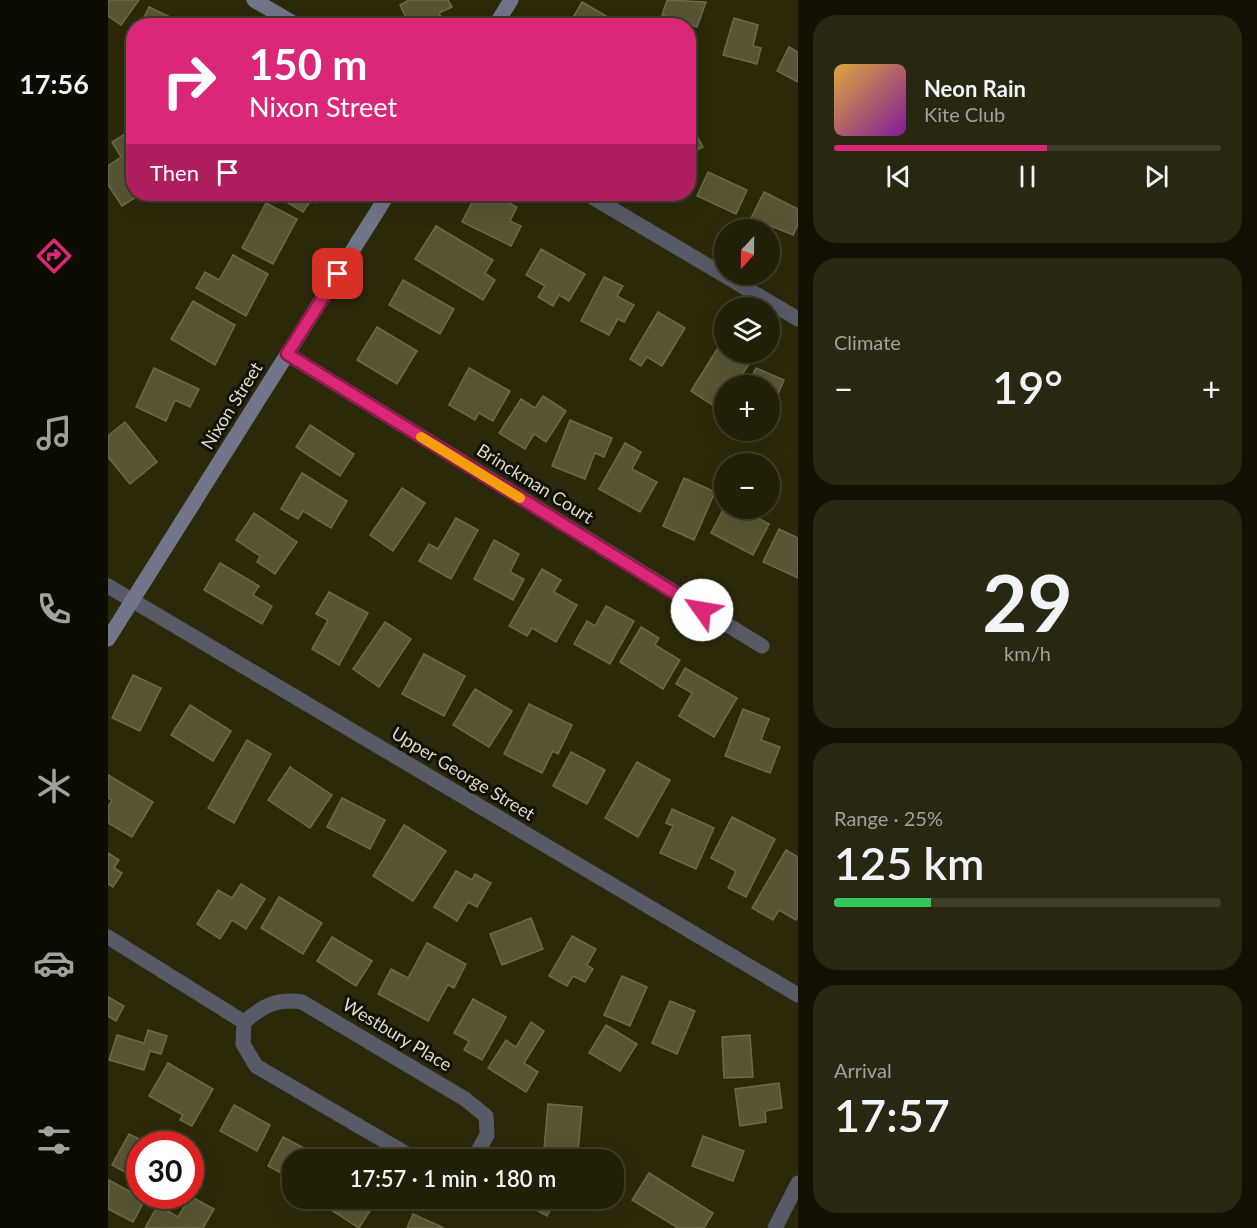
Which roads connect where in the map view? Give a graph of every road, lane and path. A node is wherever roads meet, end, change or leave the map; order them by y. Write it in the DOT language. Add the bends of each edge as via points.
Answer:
graph roads {
  1 [pos="254,0"];
  2 [pos="511,0"];
  3 [pos="284,18"];
  4 [pos="500,18"];
  5 [pos="384,201"];
  6 [pos="599,201"];
  7 [pos="798,319"];
  8 [pos="287,354"];
  9 [pos="108,586"];
  10 [pos="132,600"];
  11 [pos="108,639"];
  12 [pos="762,646"];
  13 [pos="108,937"];
  14 [pos="798,995"];
  15 [pos="243,1022"];
  16 [pos="398,1149"];
  17 [pos="479,1149"];
  18 [pos="798,1183"];
  19 [pos="775,1228"];
  1 -- 3 [label="street"];
  2 -- 4 [label="street"];
  5 -- 8 [label="street, Nixon Street"];
  6 -- 7 [label="street"];
  8 -- 10 [label="street, Nixon Street"];
  8 -- 12 [label="street, Brinckman Court"];
  9 -- 10 [label="street, Upper George Street"];
  10 -- 11 [label="street, Nixon Street"];
  10 -- 14 [label="street, Upper George Street"];
  13 -- 15 [label="street"];
  15 -- 16 [label="street" via="243,1044 256,1066"];
  15 -- 17 [label="street, Westbury Place" via="263,1006 284,999 302,1002 445,1086 486,1116 487,1135"];
  18 -- 19 [label="street"];
}
